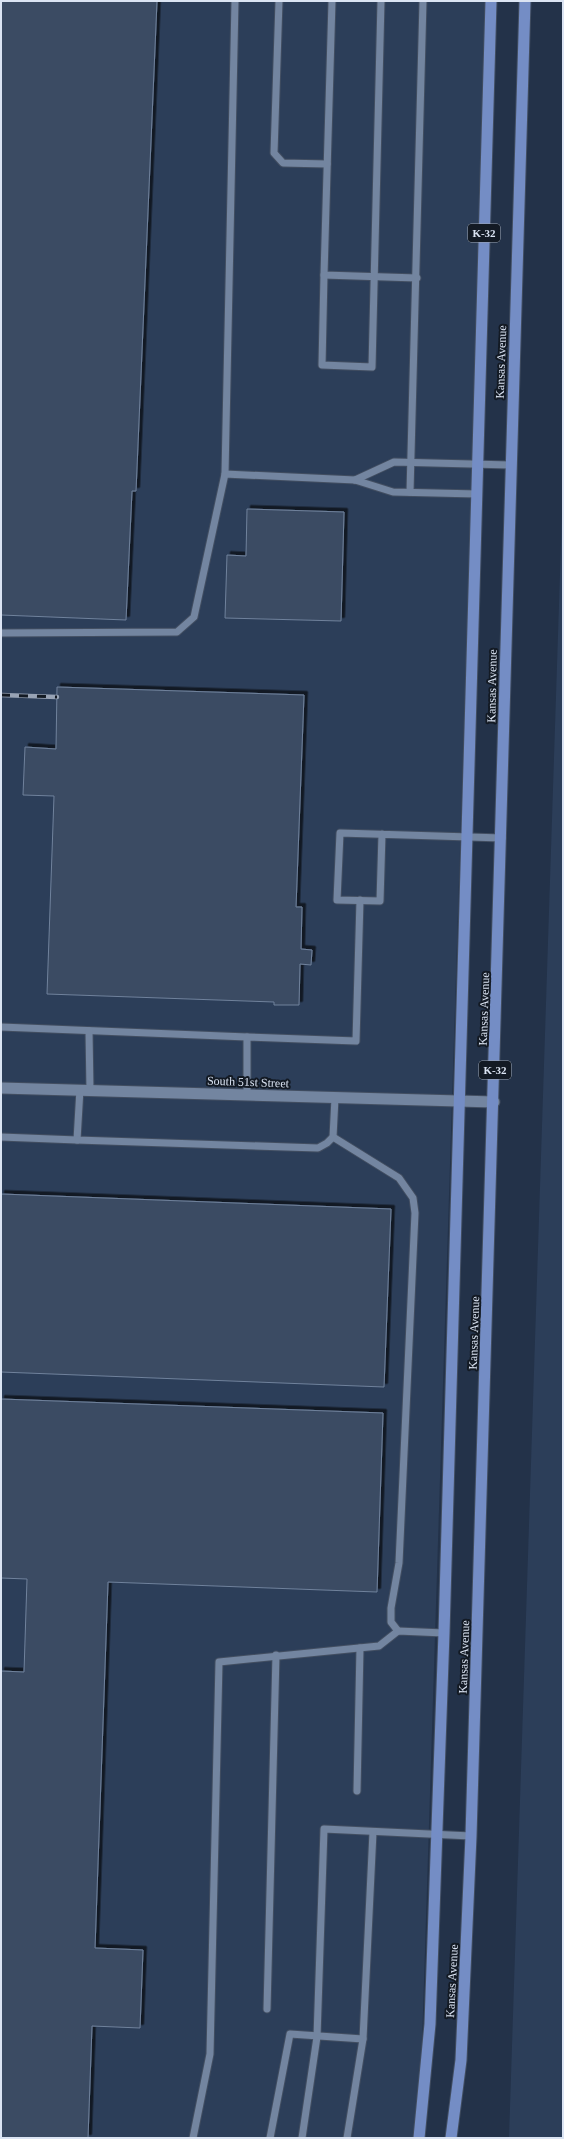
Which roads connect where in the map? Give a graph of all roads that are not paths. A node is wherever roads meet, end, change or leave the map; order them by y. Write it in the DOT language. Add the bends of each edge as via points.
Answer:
graph roads {
  1 [pos="235,1"];
  2 [pos="279,1"];
  3 [pos="332,1"];
  4 [pos="381,1"];
  5 [pos="423,1"];
  6 [pos="491,1"];
  7 [pos="525,1"];
  8 [pos="327,164"];
  9 [pos="324,276"];
  10 [pos="374,276"];
  11 [pos="416,278"];
  12 [pos="410,462"];
  13 [pos="477,464"];
  14 [pos="510,465"];
  15 [pos="225,474"];
  16 [pos="355,480"];
  17 [pos="410,492"];
  18 [pos="477,494"];
  19 [pos="1,633"];
  20 [pos="382,834"];
  21 [pos="468,837"];
  22 [pos="502,838"];
  23 [pos="360,900"];
  24 [pos="1,1027"];
  25 [pos="89,1031"];
  26 [pos="247,1037"];
  27 [pos="1,1088"];
  28 [pos="85,1090"];
  29 [pos="247,1095"];
  30 [pos="335,1098"];
  31 [pos="460,1102"];
  32 [pos="494,1102"];
  33 [pos="333,1136"];
  34 [pos="1,1137"];
  35 [pos="77,1140"];
  36 [pos="398,1632"];
  37 [pos="444,1633"];
  38 [pos="360,1648"];
  39 [pos="276,1655"];
  40 [pos="357,1791"];
  41 [pos="373,1832"];
  42 [pos="437,1835"];
  43 [pos="471,1836"];
  44 [pos="267,2009"];
  45 [pos="317,2037"];
  46 [pos="363,2039"];
  47 [pos="193,2138"];
  48 [pos="270,2138"];
  49 [pos="302,2138"];
  50 [pos="347,2138"];
  51 [pos="419,2138"];
  52 [pos="451,2138"];
  1 -- 15 [label="lane"];
  2 -- 8 [label="lane" via="274,153 283,163"];
  3 -- 8 [label="lane"];
  4 -- 10 [label="lane"];
  5 -- 11 [label="lane"];
  6 -- 13 [label="main road, Kansas Avenue / K-32"];
  7 -- 14 [label="main road, Kansas Avenue / K-32"];
  8 -- 9 [label="lane"];
  9 -- 10 [label="lane"];
  9 -- 10 [label="lane" via="322,365 372,367"];
  10 -- 11 [label="lane"];
  11 -- 12 [label="lane"];
  12 -- 13 [label="lane"];
  12 -- 16 [label="lane" via="394,462"];
  12 -- 17 [label="lane"];
  13 -- 14 [label="lane"];
  13 -- 18 [label="main road, Kansas Avenue / K-32"];
  14 -- 22 [label="main road, Kansas Avenue / K-32"];
  15 -- 16 [label="lane"];
  15 -- 19 [label="lane" via="194,617 177,632"];
  16 -- 17 [label="lane" via="393,492"];
  17 -- 18 [label="lane"];
  18 -- 21 [label="main road, Kansas Avenue / K-32"];
  20 -- 21 [label="lane"];
  20 -- 23 [label="lane" via="380,901"];
  20 -- 23 [label="lane" via="340,833 337,900"];
  21 -- 22 [label="lane"];
  21 -- 31 [label="main road, Kansas Avenue / K-32"];
  22 -- 32 [label="main road, Kansas Avenue / K-32"];
  23 -- 26 [label="lane" via="356,1041"];
  24 -- 25 [label="lane"];
  25 -- 26 [label="lane"];
  25 -- 28 [label="lane"];
  26 -- 29 [label="lane"];
  27 -- 28 [label="street, South 51st Street"];
  28 -- 29 [label="street, South 51st Street"];
  28 -- 35 [label="lane"];
  29 -- 30 [label="street, South 51st Street"];
  30 -- 31 [label="street, South 51st Street"];
  30 -- 33 [label="lane"];
  31 -- 32 [label="street, South 51st Street"];
  31 -- 37 [label="main road, Kansas Avenue / K-32"];
  32 -- 43 [label="main road, Kansas Avenue / K-32"];
  33 -- 35 [label="lane" via="318,1148"];
  33 -- 36 [label="lane" via="399,1178 413,1198 415,1213 399,1563 390,1608 391,1622"];
  34 -- 35 [label="lane"];
  36 -- 37 [label="lane"];
  36 -- 38 [label="lane" via="379,1646"];
  37 -- 42 [label="main road, Kansas Avenue / K-32"];
  38 -- 39 [label="lane"];
  38 -- 40 [label="lane"];
  39 -- 44 [label="lane"];
  39 -- 47 [label="lane" via="219,1662 210,2054"];
  41 -- 42 [label="lane"];
  41 -- 45 [label="lane" via="324,1829"];
  41 -- 46 [label="lane"];
  42 -- 43 [label="lane"];
  42 -- 51 [label="main road, Kansas Avenue / K-32" via="430,2024"];
  43 -- 52 [label="main road, Kansas Avenue / K-32" via="461,2060"];
  45 -- 46 [label="lane"];
  45 -- 48 [label="lane" via="290,2034"];
  45 -- 49 [label="lane"];
  46 -- 50 [label="lane"];
}
